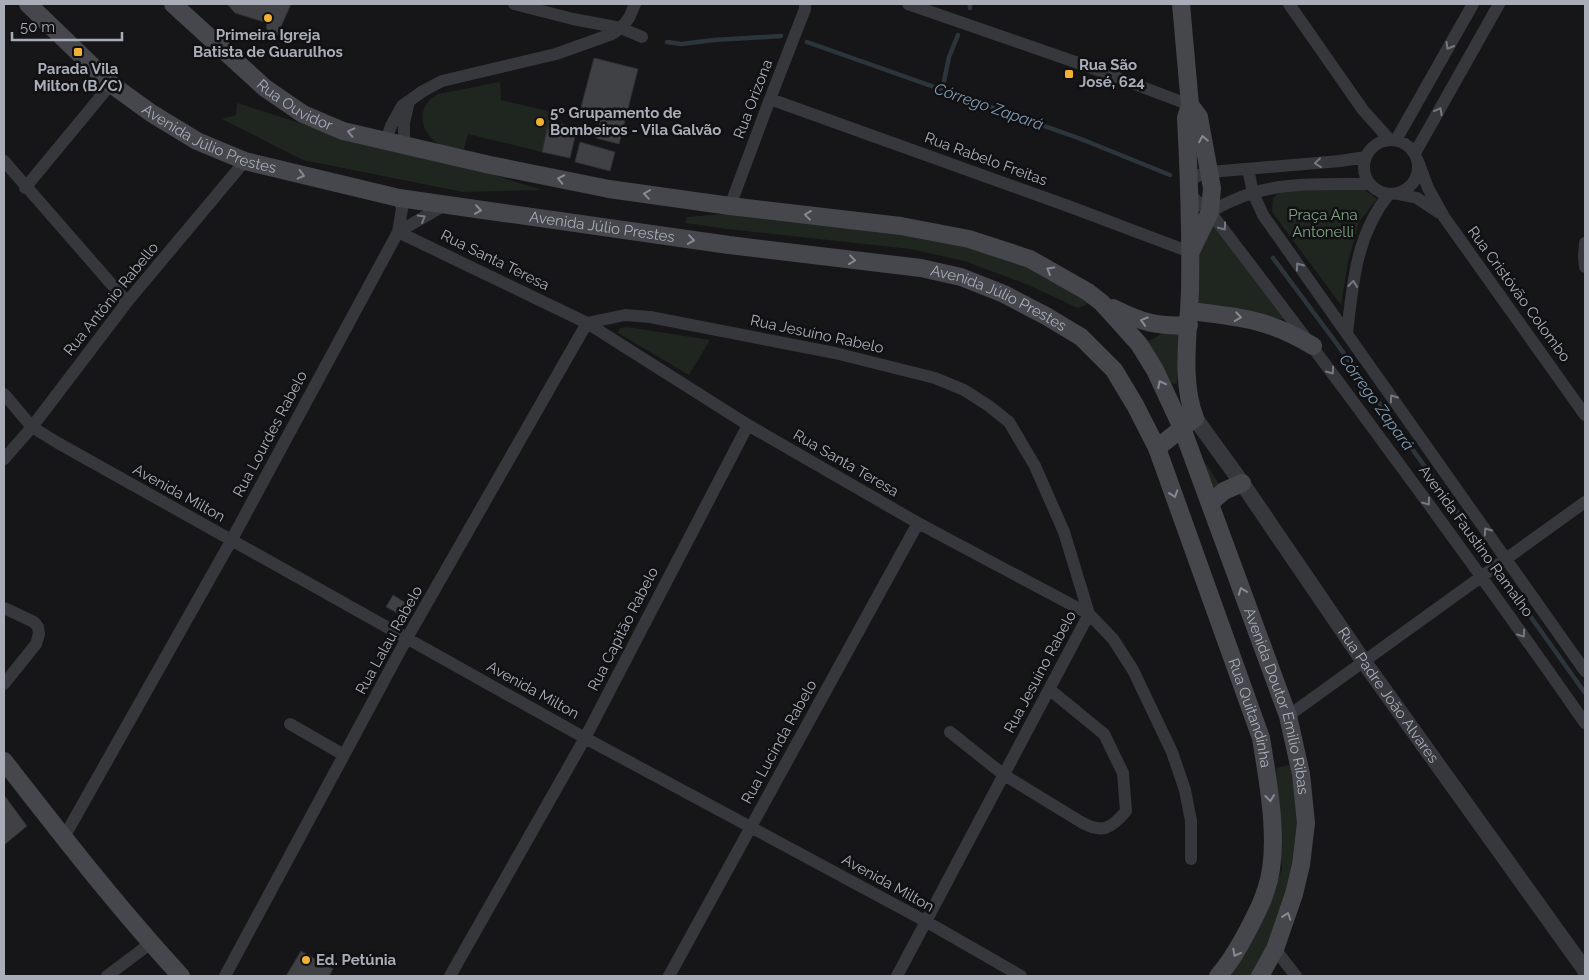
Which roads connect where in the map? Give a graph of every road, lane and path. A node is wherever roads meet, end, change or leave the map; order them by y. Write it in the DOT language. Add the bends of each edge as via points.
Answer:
graph roads {
  1 [pos="28,4"];
  2 [pos="173,4"];
  3 [pos="514,4"];
  4 [pos="635,4"];
  5 [pos="805,4"];
  6 [pos="908,4"];
  7 [pos="1181,4"];
  8 [pos="1289,4"];
  9 [pos="1473,4"];
  10 [pos="1499,4"];
  11 [pos="621,28"];
  12 [pos="642,37"];
  13 [pos="111,84"];
  14 [pos="770,99"];
  15 [pos="409,100"];
  16 [pos="1190,105"];
  17 [pos="1364,110"];
  18 [pos="1393,139"];
  19 [pos="386,140"];
  20 [pos="404,145"];
  21 [pos="1369,152"];
  22 [pos="1417,157"];
  23 [pos="245,161"];
  24 [pos="4,162"];
  25 [pos="1248,169"];
  26 [pos="1210,172"];
  27 [pos="1370,184"];
  28 [pos="1189,186"];
  29 [pos="26,188"];
  30 [pos="1253,193"];
  31 [pos="1393,194"];
  32 [pos="399,198"];
  33 [pos="445,205"];
  34 [pos="730,206"];
  35 [pos="1210,212"];
  36 [pos="1444,218"];
  37 [pos="398,232"];
  38 [pos="1585,243"];
  39 [pos="1190,252"];
  40 [pos="1585,268"];
  41 [pos="127,302"];
  42 [pos="1102,303"];
  43 [pos="1189,318"];
  44 [pos="587,323"];
  45 [pos="1347,333"];
  46 [pos="1313,346"];
  47 [pos="4,394"];
  48 [pos="1585,415"];
  49 [pos="1188,423"];
  50 [pos="748,425"];
  51 [pos="32,427"];
  52 [pos="1158,448"];
  53 [pos="4,459"];
  54 [pos="1242,483"];
  55 [pos="1585,502"];
  56 [pos="1210,503"];
  57 [pos="918,523"];
  58 [pos="231,541"];
  59 [pos="1505,558"];
  60 [pos="1482,577"];
  61 [pos="4,608"];
  62 [pos="1089,614"];
  63 [pos="407,638"];
  64 [pos="1364,662"];
  65 [pos="1585,671"];
  66 [pos="4,684"];
  67 [pos="1049,689"];
  68 [pos="1288,716"];
  69 [pos="1585,723"];
  70 [pos="290,724"];
  71 [pos="950,732"];
  72 [pos="585,738"];
  73 [pos="344,755"];
  74 [pos="4,761"];
  75 [pos="1004,775"];
  76 [pos="751,827"];
  77 [pos="63,838"];
  78 [pos="1191,860"];
  79 [pos="927,922"];
  80 [pos="151,943"];
  81 [pos="1276,949"];
  82 [pos="1584,966"];
  83 [pos="107,976"];
  84 [pos="181,976"];
  85 [pos="225,976"];
  86 [pos="450,976"];
  87 [pos="669,976"];
  88 [pos="896,976"];
  89 [pos="1021,976"];
  90 [pos="1218,976"];
  91 [pos="1260,976"];
  92 [pos="1296,976"];
  1 -- 13 [label="main road, Avenida Júlio Prestes"];
  19 -- 2 [label="main road, Rua Ouvidor, one-way" via="343,131 303,114 264,88"];
  3 -- 11 [label="street"];
  4 -- 11 [label="street"];
  5 -- 14 [label="street, Rua Orizona"];
  6 -- 16 [label="street"];
  7 -- 16 [label="main road, Avenida Doutor Emilio Ribas"];
  8 -- 17 [label="street"];
  9 -- 18 [label="street, one-way"];
  22 -- 10 [label="street, one-way"];
  11 -- 12 [label="street"];
  11 -- 15 [label="street" via="556,54 442,81"];
  13 -- 23 [label="main road, Avenida Júlio Prestes" via="197,141"];
  13 -- 29 [label="street"];
  14 -- 34 [label="street, Rua Orizona"];
  14 -- 39 [label="street, Rua Rabelo Freitas"];
  15 -- 19 [label="street" via="397,113"];
  15 -- 20 [label="street"];
  26 -- 16 [label="main road, Avenida Doutor Emilio Ribas, one-way" via="1199,117"];
  16 -- 28 [label="main road, Avenida Doutor Emilio Ribas" via="1186,118"];
  17 -- 18 [label="street"];
  17 -- 21 [label="street" via="1369,123"];
  18 -- 21 [label="street" via="1383,140"];
  18 -- 22 [label="street" via="1407,144"];
  19 -- 20 [label="main road, Rua Ouvidor"];
  34 -- 20 [label="main road, Rua Ouvidor, one-way" via="609,189"];
  21 -- 25 [label="street, one-way" via="1345,160"];
  21 -- 27 [label="street" via="1364,166"];
  22 -- 31 [label="street" via="1419,172 1414,182 1407,189"];
  22 -- 36 [label="street, Rua Cristóvão Colombo"];
  23 -- 32 [label="main road, Avenida Júlio Prestes, one-way"];
  23 -- 41 [label="street, Rua Antônio Rabello"];
  24 -- 29 [label="street"];
  25 -- 26 [label="street"];
  25 -- 30 [label="street, Avenida Faustino Ramalho"];
  26 -- 28 [label="street" via="1202,174"];
  26 -- 35 [label="main road, Avenida Doutor Emilio Ribas"];
  27 -- 30 [label="street" via="1306,185"];
  27 -- 31 [label="street" via="1378,191"];
  28 -- 35 [label="street, Avenida Faustino Ramalho" via="1201,205"];
  28 -- 39 [label="main road, Avenida Doutor Emilio Ribas"];
  29 -- 41 [label="street"];
  30 -- 35 [label="street"];
  45 -- 30 [label="street, Avenida Faustino Ramalho, one-way" via="1263,215"];
  31 -- 36 [label="street, Rua Cristóvão Colombo" via="1417,198"];
  45 -- 31 [label="street, one-way" via="1354,272 1366,230 1372,217"];
  32 -- 33 [label="main road, Avenida Júlio Prestes"];
  32 -- 37 [label="street, Rua Lourdes Rabelo" via="402,214"];
  37 -- 33 [label="street, Rua Santa Teresa, one-way"];
  33 -- 52 [label="main road, Avenida Júlio Prestes, one-way" via="921,268 961,277 1004,294 1081,337 1114,370"];
  42 -- 34 [label="main road, one-way" via="1030,259 969,239 901,226"];
  35 -- 39 [label="main road, Avenida Doutor Emilio Ribas"];
  35 -- 46 [label="street, Avenida Faustino Ramalho, one-way"];
  36 -- 48 [label="street, Rua Cristóvão Colombo"];
  37 -- 44 [label="street, Rua Santa Teresa"];
  37 -- 58 [label="street, Rua Lourdes Rabelo"];
  38 -- 40 [label="street"];
  39 -- 43 [label="main road, Avenida Doutor Emilio Ribas"];
  41 -- 51 [label="street, Rua Antônio Rabello"];
  43 -- 42 [label="main road, one-way" via="1158,326"];
  49 -- 42 [label="main road, one-way" via="1162,386 1139,344"];
  43 -- 46 [label="main road, one-way" via="1237,316 1261,321"];
  43 -- 49 [label="main road, Avenida Doutor Emilio Ribas"];
  44 -- 50 [label="street, Rua Santa Teresa"];
  44 -- 62 [label="street, Rua Jesuíno Rabelo" via="626,315 650,316 836,354 935,378 964,390 1009,422 1035,466 1064,532"];
  44 -- 63 [label="street, Rua Lalau Rabelo"];
  59 -- 45 [label="street, Avenida Faustino Ramalho, one-way"];
  46 -- 60 [label="street, Avenida Faustino Ramalho, one-way"];
  47 -- 51 [label="street, Avenida Milton"];
  49 -- 52 [label="main road"];
  49 -- 54 [label="street, Rua Padre João Alvares"];
  49 -- 56 [label="main road, Avenida Doutor Emilio Ribas"];
  50 -- 57 [label="street, Rua Santa Teresa"];
  50 -- 72 [label="street, Rua Capitão Rabelo"];
  51 -- 53 [label="street, Rua Antônio Rabello"];
  51 -- 58 [label="street, Avenida Milton"];
  52 -- 90 [label="main road, Rua Quitandinha, one-way" via="1261,738 1268,777 1273,851 1267,888 1231,962"];
  54 -- 56 [label="main road" via="1224,490"];
  54 -- 64 [label="street, Rua Padre João Alvares"];
  55 -- 59 [label="street"];
  68 -- 56 [label="main road, Avenida Doutor Emilio Ribas, one-way"];
  57 -- 62 [label="street, Rua Santa Teresa"];
  57 -- 76 [label="street, Rua Lucinda Rabelo"];
  58 -- 63 [label="street, Avenida Milton"];
  58 -- 77 [label="street, Rua Lourdes Rabelo"];
  59 -- 60 [label="street"];
  59 -- 65 [label="street, Avenida Faustino Ramalho"];
  60 -- 64 [label="street"];
  60 -- 69 [label="street, Avenida Faustino Ramalho, one-way"];
  61 -- 66 [label="street" via="34,622 39,634 36,644"];
  62 -- 67 [label="street, Rua Jesuíno Rabelo"];
  62 -- 78 [label="street, Rua Santa Teresa" via="1113,639 1133,670 1172,752 1192,821"];
  63 -- 72 [label="street, Avenida Milton"];
  63 -- 73 [label="street, Rua Lalau Rabelo"];
  64 -- 68 [label="street"];
  64 -- 82 [label="street, Rua Padre João Alvares"];
  67 -- 75 [label="street, Rua Jesuíno Rabelo"];
  67 -- 75 [label="street" via="1104,734 1123,773 1126,812 1114,826 1093,829"];
  81 -- 68 [label="main road, Avenida Doutor Emilio Ribas, one-way" via="1301,865 1306,823 1301,774"];
  70 -- 73 [label="street"];
  71 -- 75 [label="street"];
  72 -- 76 [label="street, Avenida Milton"];
  72 -- 86 [label="street, Rua Capitão Rabelo"];
  73 -- 85 [label="street, Rua Lalau Rabelo"];
  74 -- 77 [label="main road"];
  75 -- 79 [label="street, Rua Jesuíno Rabelo"];
  76 -- 79 [label="street, Avenida Milton"];
  76 -- 87 [label="street, Rua Lucinda Rabelo"];
  77 -- 80 [label="main road"];
  79 -- 88 [label="street, Rua Jesuíno Rabelo"];
  79 -- 89 [label="street, Avenida Milton"];
  80 -- 83 [label="street"];
  80 -- 84 [label="main road"];
  81 -- 91 [label="main road, Avenida Doutor Emilio Ribas"];
  81 -- 92 [label="street"];
}
